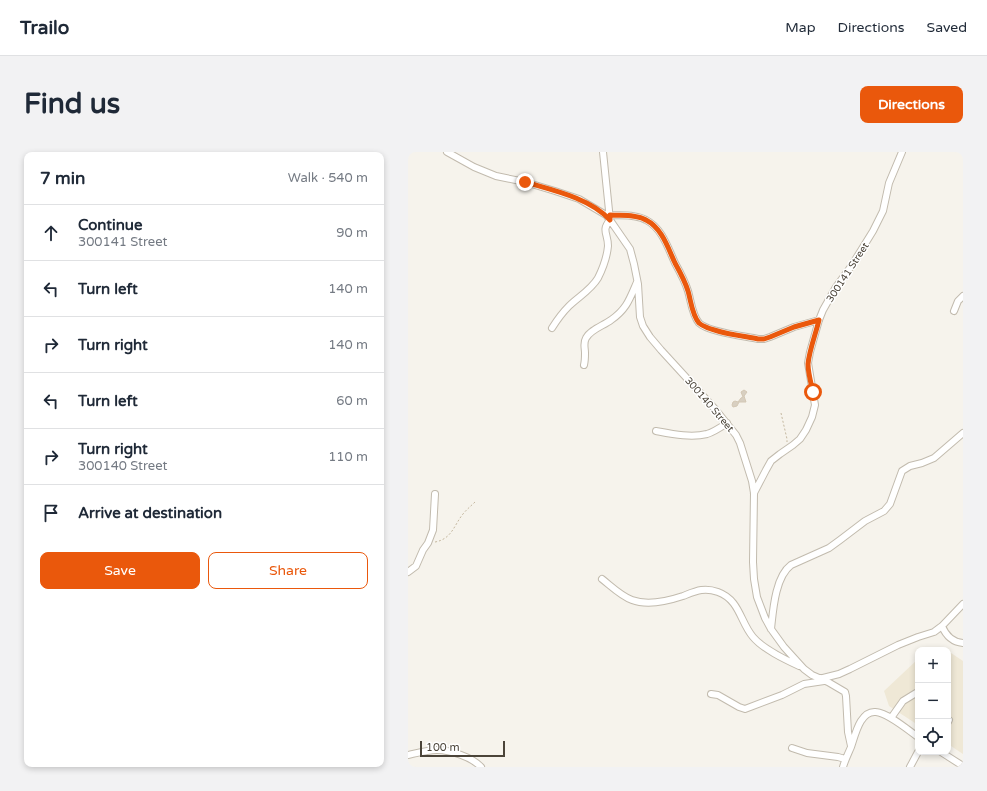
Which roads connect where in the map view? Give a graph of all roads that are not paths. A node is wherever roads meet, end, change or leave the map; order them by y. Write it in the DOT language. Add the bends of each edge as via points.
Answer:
graph roads {
  1 [pos="447,152"];
  2 [pos="603,152"];
  3 [pos="902,152"];
  4 [pos="454,154"];
  5 [pos="610,217"];
  6 [pos="637,281"];
  7 [pos="963,296"];
  8 [pos="954,311"];
  9 [pos="819,320"];
  10 [pos="552,328"];
  11 [pos="584,365"];
  12 [pos="727,423"];
  13 [pos="656,431"];
  14 [pos="963,433"];
  15 [pos="754,493"];
  16 [pos="435,494"];
  17 [pos="408,572"];
  18 [pos="602,579"];
  19 [pos="963,604"];
  20 [pos="942,626"];
  21 [pos="771,629"];
  22 [pos="963,643"];
  23 [pos="801,667"];
  24 [pos="822,680"];
  25 [pos="711,694"];
  26 [pos="915,694"];
  27 [pos="891,718"];
  28 [pos="915,735"];
  29 [pos="851,746"];
  30 [pos="792,748"];
  31 [pos="408,755"];
  32 [pos="916,755"];
  33 [pos="946,755"];
  34 [pos="846,759"];
  35 [pos="963,766"];
  36 [pos="481,767"];
  37 [pos="842,767"];
  38 [pos="910,767"];
  1 -- 4 [label="street, 300140 Street"];
  2 -- 5 [label="street"];
  3 -- 9 [label="street, 300141 Street" via="889,183 883,211 852,266 836,287"];
  4 -- 5 [label="street, 300140 Street" via="474,167 496,176 525,182 578,199"];
  5 -- 6 [label="street, 300140 Street" via="630,249"];
  5 -- 9 [label="street" via="641,218 657,229 687,289 694,315 700,324 712,330 764,339"];
  5 -- 10 [label="street" via="605,228 608,237 606,258 597,280 559,316"];
  6 -- 11 [label="street" via="623,311 585,338"];
  6 -- 12 [label="street, 300140 Street" via="643,326 661,350"];
  7 -- 8 [label="street"];
  9 -- 15 [label="street, 300141 Street" via="808,364 815,405 812,417 800,438 771,461"];
  12 -- 13 [label="street" via="715,431 700,435"];
  12 -- 15 [label="street, 300140 Street" via="740,443"];
  14 -- 21 [label="street" via="934,458 905,468 890,504 884,511 865,521 829,548 787,568 775,601"];
  15 -- 21 [label="street, 300140 Street" via="754,579 765,618"];
  16 -- 17 [label="street" via="433,530 416,566"];
  18 -- 23 [label="street" via="625,597 640,602 654,603 704,589 719,592 736,606 757,641"];
  19 -- 20 [label="street"];
  20 -- 22 [label="street" via="951,640"];
  20 -- 24 [label="street" via="934,632 898,645"];
  21 -- 23 [label="street, 300140 Street"];
  23 -- 24 [label="street, 300140 Street"];
  24 -- 25 [label="street" via="804,684 745,708 739,708 718,695"];
  24 -- 29 [label="street, 300140 Street" via="844,692 846,696"];
  26 -- 27 [label="street" via="903,701"];
  27 -- 28 [label="street"];
  27 -- 29 [label="street" via="876,712 864,716"];
  29 -- 34 [label="street"];
  30 -- 34 [label="street"];
  31 -- 36 [label="street" via="436,750 448,751"];
  32 -- 38 [label="street"];
  33 -- 35 [label="street"];
  34 -- 37 [label="street"];
}
